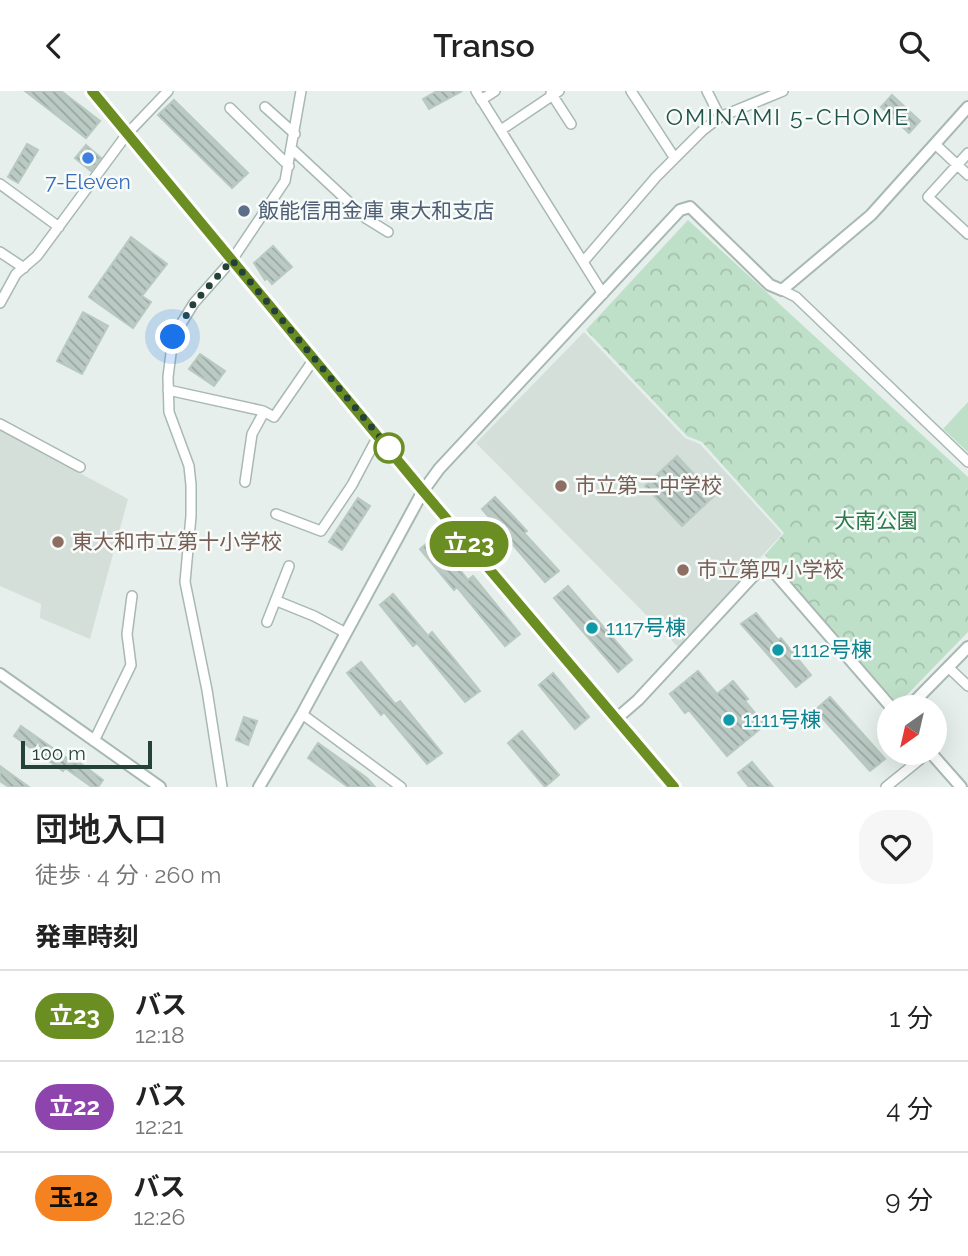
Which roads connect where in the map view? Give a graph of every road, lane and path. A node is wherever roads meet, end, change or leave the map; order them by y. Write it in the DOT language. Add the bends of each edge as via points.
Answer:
graph roads {
  1 [pos="92,91"];
  2 [pos="168,91"];
  3 [pos="301,91"];
  4 [pos="476,91"];
  5 [pos="495,91"];
  6 [pos="631,91"];
  7 [pos="706,91"];
  8 [pos="783,91"];
  9 [pos="554,92"];
  10 [pos="481,100"];
  11 [pos="265,107"];
  12 [pos="968,107"];
  13 [pos="230,108"];
  14 [pos="720,117"];
  15 [pos="571,124"];
  16 [pos="501,130"];
  17 [pos="127,134"];
  18 [pos="295,134"];
  19 [pos="935,144"];
  20 [pos="292,150"];
  21 [pos="968,153"];
  22 [pos="674,157"];
  23 [pos="958,165"];
  24 [pos="289,166"];
  25 [pos="968,175"];
  26 [pos="0,184"];
  27 [pos="59,227"];
  28 [pos="388,232"];
  29 [pos="968,235"];
  30 [pos="0,252"];
  31 [pos="232,260"];
  32 [pos="583,262"];
  33 [pos="23,268"];
  34 [pos="782,290"];
  35 [pos="603,294"];
  36 [pos="0,303"];
  37 [pos="314,359"];
  38 [pos="168,390"];
  39 [pos="264,412"];
  40 [pos="0,423"];
  41 [pos="378,436"];
  42 [pos="968,462"];
  43 [pos="80,467"];
  44 [pos="245,482"];
  45 [pos="423,491"];
  46 [pos="276,514"];
  47 [pos="289,565"];
  48 [pos="132,596"];
  49 [pos="276,601"];
  50 [pos="267,622"];
  51 [pos="346,633"];
  52 [pos="968,646"];
  53 [pos="948,667"];
  54 [pos="0,674"];
  55 [pos="968,686"];
  56 [pos="881,695"];
  57 [pos="921,695"];
  58 [pos="302,714"];
  59 [pos="616,719"];
  60 [pos="94,740"];
  61 [pos="914,765"];
  62 [pos="940,765"];
  63 [pos="141,773"];
  64 [pos="137,787"];
  65 [pos="160,787"];
  66 [pos="222,787"];
  67 [pos="259,787"];
  68 [pos="401,787"];
  69 [pos="674,787"];
  70 [pos="886,787"];
  71 [pos="961,787"];
  1 -- 17 [label="street"];
  2 -- 17 [label="street"];
  3 -- 18 [label="street"];
  4 -- 10 [label="street"];
  5 -- 10 [label="street"];
  6 -- 22 [label="street"];
  7 -- 14 [label="street"];
  8 -- 14 [label="street"];
  9 -- 15 [label="street"];
  9 -- 16 [label="street"];
  10 -- 16 [label="street"];
  11 -- 18 [label="street"];
  12 -- 19 [label="street"];
  13 -- 24 [label="street"];
  14 -- 22 [label="street"];
  16 -- 32 [label="street"];
  17 -- 27 [label="street"];
  17 -- 31 [label="street"];
  18 -- 20 [label="street"];
  19 -- 23 [label="street"];
  19 -- 34 [label="street" via="872,215"];
  20 -- 24 [label="street"];
  20 -- 28 [label="street" via="367,219"];
  21 -- 23 [label="street"];
  22 -- 32 [label="street"];
  23 -- 25 [label="street"];
  23 -- 29 [label="street" via="928,197"];
  24 -- 31 [label="street" via="280,190"];
  26 -- 27 [label="street"];
  27 -- 33 [label="street"];
  30 -- 33 [label="street"];
  31 -- 37 [label="street"];
  31 -- 38 [label="street" via="194,303 173,337"];
  32 -- 35 [label="street"];
  33 -- 36 [label="street"];
  34 -- 35 [label="street" via="770,285 690,207 677,213"];
  34 -- 42 [label="street" via="796,297"];
  35 -- 45 [label="street"];
  37 -- 39 [label="street" via="274,417"];
  37 -- 41 [label="street"];
  38 -- 39 [label="street"];
  38 -- 66 [label="street" via="169,412 189,466 191,516 185,582"];
  39 -- 44 [label="street" via="252,434"];
  40 -- 43 [label="street"];
  41 -- 45 [label="street"];
  41 -- 46 [label="street" via="321,531"];
  45 -- 51 [label="street"];
  45 -- 59 [label="street"];
  47 -- 49 [label="street"];
  48 -- 60 [label="street" via="127,634 131,665"];
  49 -- 50 [label="street"];
  49 -- 51 [label="street"];
  51 -- 58 [label="street"];
  52 -- 53 [label="street"];
  53 -- 55 [label="street"];
  53 -- 57 [label="street"];
  54 -- 60 [label="street"];
  56 -- 59 [label="street" via="774,572 766,570 753,576"];
  58 -- 67 [label="street"];
  58 -- 68 [label="street"];
  59 -- 69 [label="street"];
  60 -- 63 [label="street"];
  61 -- 70 [label="street"];
  62 -- 71 [label="street"];
  63 -- 64 [label="street"];
  63 -- 65 [label="street"];
}
